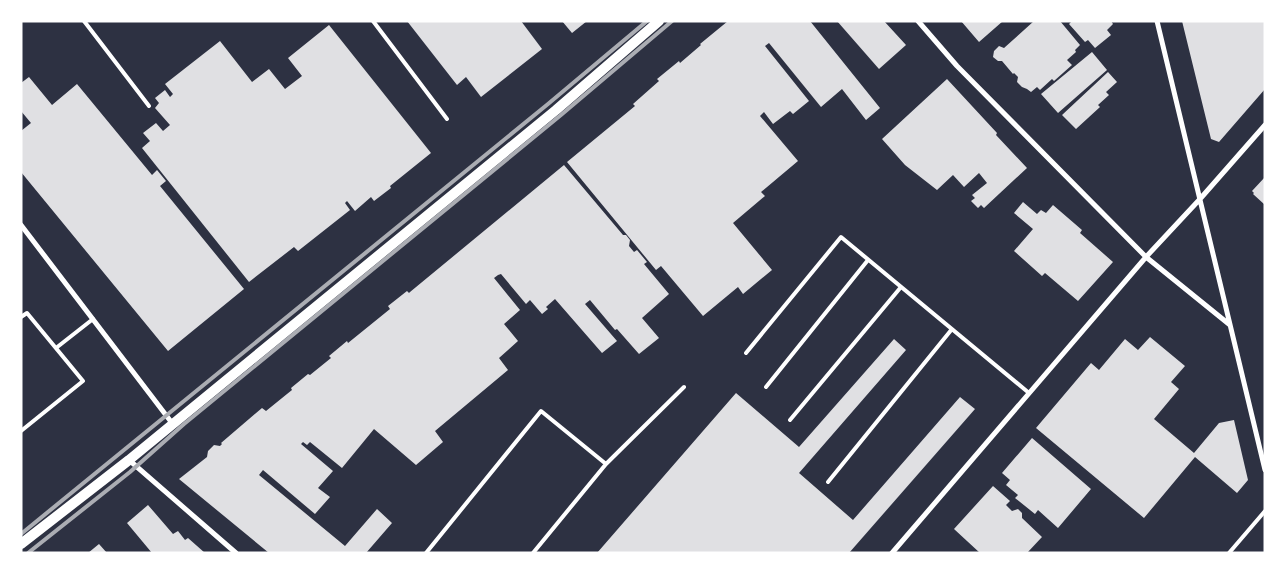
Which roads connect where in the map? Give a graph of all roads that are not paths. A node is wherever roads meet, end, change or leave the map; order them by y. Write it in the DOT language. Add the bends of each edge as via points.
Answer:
graph roads {
  1 [pos="84,21"];
  2 [pos="372,21"];
  3 [pos="659,21"];
  4 [pos="918,21"];
  5 [pos="1157,21"];
  6 [pos="149,106"];
  7 [pos="447,119"];
  8 [pos="1265,125"];
  9 [pos="1200,199"];
  10 [pos="21,225"];
  11 [pos="1146,257"];
  12 [pos="868,260"];
  13 [pos="901,287"];
  14 [pos="21,317"];
  15 [pos="93,319"];
  16 [pos="1230,326"];
  17 [pos="952,329"];
  18 [pos="56,348"];
  19 [pos="746,353"];
  20 [pos="684,387"];
  21 [pos="766,387"];
  22 [pos="1029,392"];
  23 [pos="790,420"];
  24 [pos="172,423"];
  25 [pos="21,432"];
  26 [pos="129,460"];
  27 [pos="606,464"];
  28 [pos="1265,470"];
  29 [pos="828,482"];
  30 [pos="1265,511"];
  31 [pos="21,544"];
  32 [pos="236,553"];
  33 [pos="426,553"];
  34 [pos="533,553"];
  35 [pos="892,553"];
  36 [pos="1229,553"];
  1 -- 6 [label="lane"];
  2 -- 7 [label="lane"];
  3 -- 24 [label="main road" via="556,110"];
  4 -- 11 [label="street" via="957,66"];
  5 -- 9 [label="street"];
  8 -- 9 [label="street"];
  9 -- 11 [label="street"];
  9 -- 16 [label="street"];
  10 -- 15 [label="street"];
  11 -- 16 [label="street"];
  11 -- 22 [label="street"];
  12 -- 13 [label="lane"];
  12 -- 19 [label="lane" via="841,237"];
  12 -- 21 [label="lane"];
  13 -- 17 [label="lane"];
  13 -- 23 [label="lane"];
  14 -- 18 [label="lane" via="27,313"];
  15 -- 18 [label="lane"];
  15 -- 24 [label="street"];
  16 -- 28 [label="street"];
  17 -- 22 [label="lane"];
  17 -- 29 [label="lane"];
  18 -- 25 [label="lane" via="83,382"];
  20 -- 27 [label="lane"];
  22 -- 35 [label="street"];
  24 -- 26 [label="main road"];
  26 -- 31 [label="main road"];
  26 -- 32 [label="street"];
  27 -- 33 [label="lane" via="541,411"];
  27 -- 34 [label="lane"];
  30 -- 36 [label="lane"];
}
